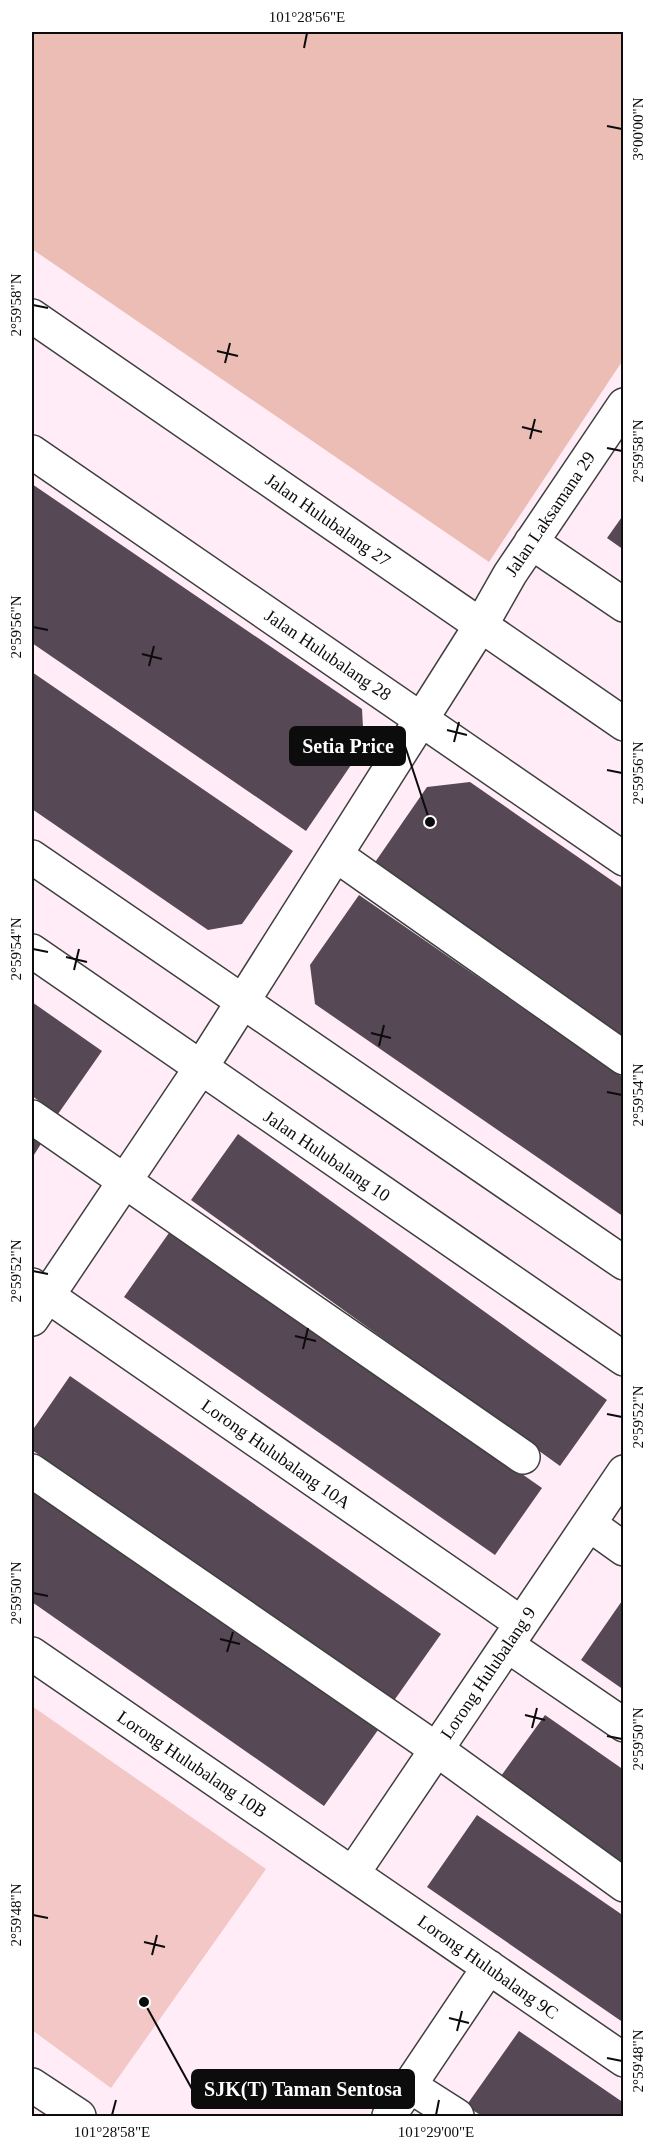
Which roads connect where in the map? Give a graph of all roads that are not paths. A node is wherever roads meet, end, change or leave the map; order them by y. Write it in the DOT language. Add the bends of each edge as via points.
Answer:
graph roads {
  1 [pos="32,316"];
  2 [pos="624,405"];
  3 [pos="613,442"];
  4 [pos="32,452"];
  5 [pos="531,542"];
  6 [pos="624,605"];
  7 [pos="481,625"];
  8 [pos="422,719"];
  9 [pos="624,724"];
  10 [pos="336,855"];
  11 [pos="32,857"];
  12 [pos="624,859"];
  13 [pos="32,951"];
  14 [pos="243,1001"];
  15 [pos="624,1058"];
  16 [pos="200,1069"];
  17 [pos="32,1117"];
  18 [pos="125,1181"];
  19 [pos="624,1263"];
  20 [pos="37,1300"];
  21 [pos="624,1359"];
  22 [pos="522,1457"];
  23 [pos="32,1471"];
  24 [pos="624,1472"];
  25 [pos="589,1524"];
  26 [pos="624,1548"];
  27 [pos="514,1634"];
  28 [pos="32,1654"];
  29 [pos="624,1725"];
  30 [pos="436,1749"];
  31 [pos="353,1873"];
  32 [pos="624,1885"];
  33 [pos="489,1967"];
  34 [pos="624,2060"];
  35 [pos="32,2085"];
  36 [pos="410,2086"];
  37 [pos="79,2116"];
  38 [pos="389,2116"];
  39 [pos="457,2116"];
  1 -- 7 [label="street, Jalan Hulubalang 27"];
  2 -- 3 [label="street, Jalan Laksamana 29"];
  3 -- 5 [label="street, Jalan Laksamana 29"];
  4 -- 8 [label="street, Jalan Hulubalang 28"];
  5 -- 6 [label="street"];
  5 -- 7 [label="street, Jalan Laksamana 29"];
  7 -- 8 [label="street, Jalan Laksamana 29"];
  7 -- 9 [label="street, Jalan Hulubalang 27"];
  8 -- 10 [label="street, Jalan Laksamana 29"];
  8 -- 12 [label="street, Jalan Hulubalang 28"];
  10 -- 14 [label="street, Jalan Laksamana 29"];
  10 -- 15 [label="street"];
  11 -- 14 [label="street"];
  13 -- 16 [label="street, Jalan Hulubalang 10"];
  14 -- 16 [label="street, Jalan Laksamana 29"];
  14 -- 19 [label="street"];
  16 -- 18 [label="street, Jalan Laksamana 29"];
  16 -- 21 [label="street, Jalan Hulubalang 10"];
  17 -- 18 [label="street"];
  18 -- 20 [label="street, Jalan Laksamana 29"];
  18 -- 22 [label="street"];
  20 -- 27 [label="street, Lorong Hulubalang 10A"];
  23 -- 30 [label="street"];
  24 -- 25 [label="street, Lorong Hulubalang 9"];
  25 -- 26 [label="street"];
  25 -- 27 [label="street, Lorong Hulubalang 9"];
  27 -- 29 [label="street, Lorong Hulubalang 10A"];
  27 -- 30 [label="street, Lorong Hulubalang 9"];
  28 -- 31 [label="street, Lorong Hulubalang 10B"];
  30 -- 31 [label="street, Lorong Hulubalang 9"];
  30 -- 32 [label="street"];
  31 -- 33 [label="street, Lorong Hulubalang 9C"];
  33 -- 34 [label="street, Lorong Hulubalang 9C"];
  33 -- 36 [label="street"];
  35 -- 37 [label="street"];
  36 -- 38 [label="street"];
  36 -- 39 [label="street"];
}
